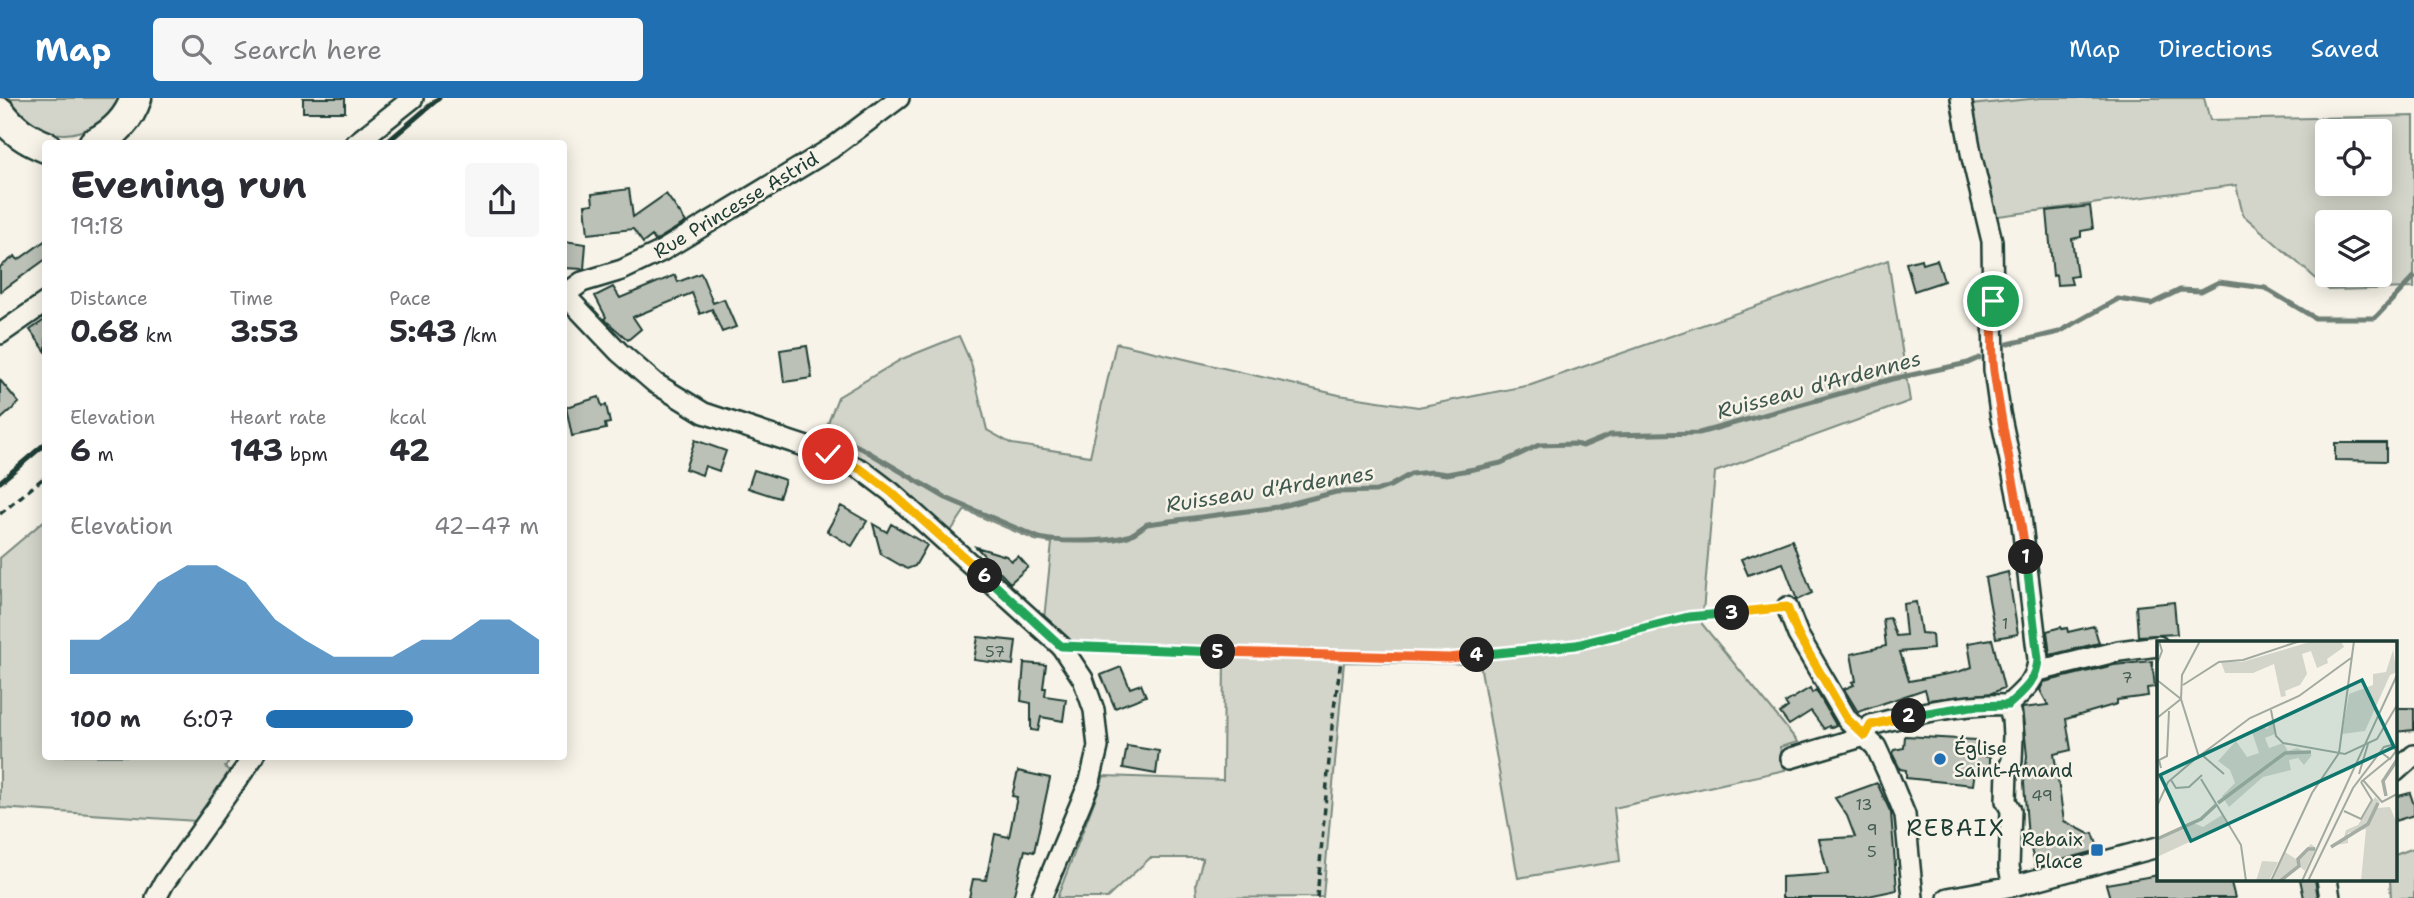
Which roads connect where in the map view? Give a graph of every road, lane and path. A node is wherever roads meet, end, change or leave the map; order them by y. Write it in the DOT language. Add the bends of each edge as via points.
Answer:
graph roads {
  1 [pos="136,98"];
  2 [pos="413,98"];
  3 [pos="899,98"];
  4 [pos="1961,98"];
  5 [pos="3,121"];
  6 [pos="102,140"];
  7 [pos="360,140"];
  8 [pos="42,145"];
  9 [pos="567,294"];
  10 [pos="567,299"];
  11 [pos="42,305"];
  12 [pos="0,334"];
  13 [pos="42,479"];
  14 [pos="0,514"];
  15 [pos="1787,607"];
  16 [pos="1061,646"];
  17 [pos="2157,646"];
  18 [pos="1342,654"];
  19 [pos="2038,671"];
  20 [pos="2008,705"];
  21 [pos="1865,736"];
  22 [pos="2414,755"];
  23 [pos="1791,758"];
  24 [pos="251,760"];
  25 [pos="2396,771"];
  26 [pos="2157,847"];
  27 [pos="2327,880"];
  28 [pos="2013,886"];
  29 [pos="156,898"];
  30 [pos="1041,898"];
  31 [pos="1317,898"];
  32 [pos="1913,898"];
  33 [pos="1952,898"];
  34 [pos="2330,898"];
  1 -- 6 [label="highway" via="121,125"];
  2 -- 7 [label="street"];
  3 -- 9 [label="street, Rue Princesse Astrid" via="832,148 660,252 582,282"];
  4 -- 19 [label="street" via="1992,241 1994,370 2020,508"];
  5 -- 8 [label="highway"];
  10 -- 16 [label="street" via="655,383 704,413 828,454 862,470"];
  11 -- 12 [label="street"];
  13 -- 14 [label="path"];
  15 -- 18 [label="path" via="1688,617 1576,645 1449,658"];
  15 -- 21 [label="street" via="1798,635 1847,719"];
  16 -- 18 [label="path"];
  16 -- 30 [label="street" via="1083,679 1094,710 1098,747 1090,781"];
  17 -- 19 [label="street"];
  18 -- 31 [label="path"];
  19 -- 20 [label="street"];
  20 -- 21 [label="street" via="1892,719 1871,725"];
  20 -- 28 [label="street" via="2013,736 2006,801 2011,810"];
  21 -- 23 [label="street"];
  21 -- 32 [label="street" via="1876,747 1905,816"];
  22 -- 25 [label="street"];
  24 -- 29 [label="street"];
  26 -- 28 [label="street"];
  27 -- 34 [label="street"];
  28 -- 33 [label="street"];
}
